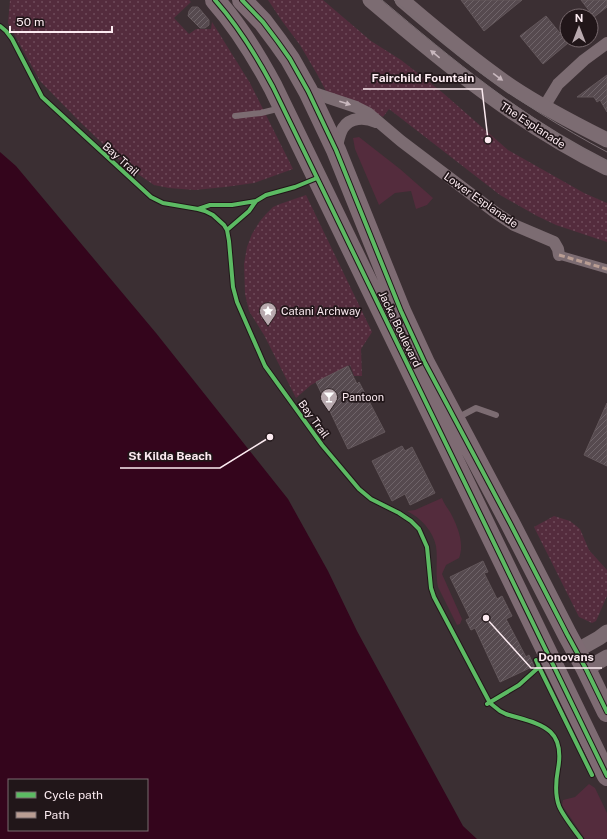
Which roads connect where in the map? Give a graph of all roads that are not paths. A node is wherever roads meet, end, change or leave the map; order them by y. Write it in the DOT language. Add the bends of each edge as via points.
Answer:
graph roads {
  1 [pos="215,0"];
  2 [pos="242,0"];
  3 [pos="370,0"];
  4 [pos="402,0"];
  5 [pos="607,43"];
  6 [pos="308,91"];
  7 [pos="544,107"];
  8 [pos="284,110"];
  9 [pos="235,116"];
  10 [pos="382,125"];
  11 [pos="533,126"];
  12 [pos="327,129"];
  13 [pos="297,136"];
  14 [pos="607,140"];
  15 [pos="336,150"];
  16 [pos="607,168"];
  17 [pos="559,255"];
  18 [pos="607,269"];
  19 [pos="496,415"];
  20 [pos="454,419"];
  21 [pos="607,632"];
  22 [pos="576,651"];
  23 [pos="607,657"];
  24 [pos="586,669"];
  25 [pos="557,673"];
  26 [pos="607,712"];
  27 [pos="607,776"];
  1 -- 8 [label="main road, Jacka Boulevard" via="242,32"];
  2 -- 6 [label="main road, Jacka Boulevard" via="278,42"];
  11 -- 3 [label="street, The Esplanade, one-way" via="469,82"];
  4 -- 7 [label="street, The Esplanade, one-way" via="456,46 513,88"];
  5 -- 7 [label="street" via="558,84"];
  6 -- 8 [label="main road"];
  6 -- 10 [label="street, Lower Esplanade, one-way" via="361,109"];
  6 -- 12 [label="main road, Jacka Boulevard"];
  7 -- 11 [label="street"];
  7 -- 14 [label="street, The Esplanade"];
  8 -- 9 [label="lane"];
  8 -- 13 [label="main road, Jacka Boulevard"];
  10 -- 15 [label="street, Lower Esplanade" via="363,119 349,122 342,130"];
  10 -- 17 [label="street, Lower Esplanade" via="496,213 514,225 554,242"];
  11 -- 16 [label="street, The Esplanade"];
  12 -- 13 [label="main road" via="318,121 311,120 306,122"];
  12 -- 15 [label="main road, Jacka Boulevard"];
  13 -- 25 [label="main road, Jacka Boulevard"];
  15 -- 20 [label="main road, Jacka Boulevard" via="401,311"];
  17 -- 18 [label="street, Lower Esplanade"];
  19 -- 20 [label="lane" via="476,408"];
  20 -- 22 [label="main road, Jacka Boulevard"];
  21 -- 22 [label="street"];
  22 -- 24 [label="main road, Jacka Boulevard"];
  22 -- 25 [label="main road"];
  23 -- 24 [label="street"];
  24 -- 25 [label="main road"];
  24 -- 26 [label="main road, Jacka Boulevard"];
  25 -- 27 [label="main road, Jacka Boulevard"];
}
